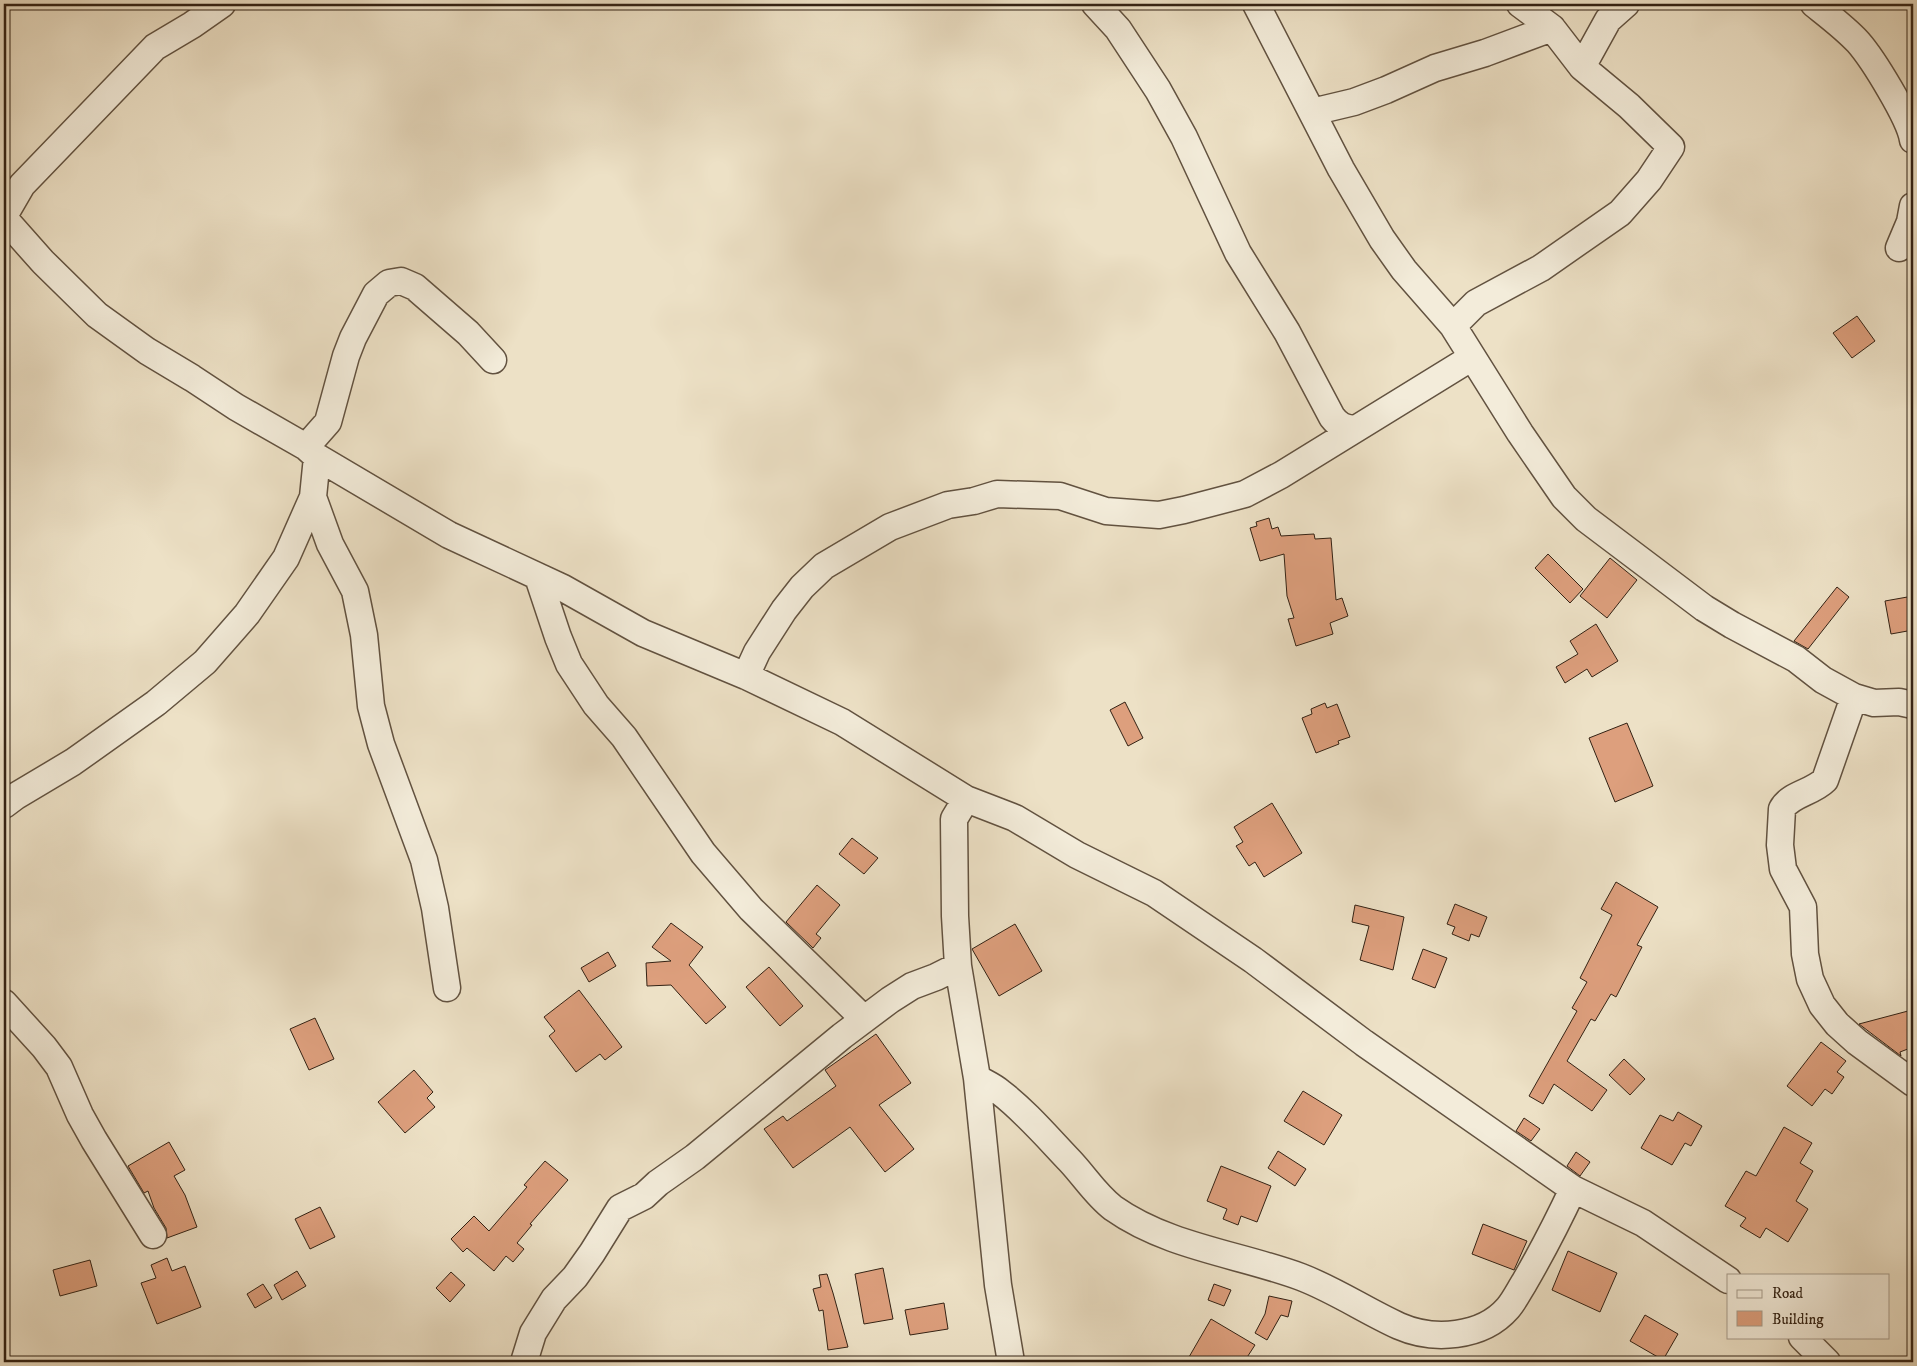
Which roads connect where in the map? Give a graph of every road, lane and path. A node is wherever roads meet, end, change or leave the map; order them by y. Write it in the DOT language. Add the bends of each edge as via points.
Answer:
graph roads {
  1 [pos="222,4"];
  2 [pos="1095,4"];
  3 [pos="1256,4"];
  4 [pos="1520,4"];
  5 [pos="1626,4"];
  6 [pos="1814,4"];
  7 [pos="1552,28"];
  8 [pos="1582,67"];
  9 [pos="1312,112"];
  10 [pos="1913,140"];
  11 [pos="1913,206"];
  12 [pos="4,217"];
  13 [pos="1899,248"];
  14 [pos="1453,326"];
  15 [pos="1471,358"];
  16 [pos="493,360"];
  17 [pos="1354,429"];
  18 [pos="311,452"];
  19 [pos="312,497"];
  20 [pos="538,577"];
  21 [pos="746,676"];
  22 [pos="1854,697"];
  23 [pos="1913,705"];
  24 [pos="966,799"];
  25 [pos="4,805"];
  26 [pos="958,966"];
  27 [pos="447,988"];
  28 [pos="4,1003"];
  29 [pos="864,1019"];
  30 [pos="977,1078"];
  31 [pos="1913,1083"];
  32 [pos="1573,1189"];
  33 [pos="153,1235"];
  34 [pos="1727,1279"];
  35 [pos="1803,1338"];
  36 [pos="524,1362"];
  37 [pos="1011,1362"];
  38 [pos="1827,1362"];
  1 -- 12 [label="street" via="155,47 22,185"];
  2 -- 17 [label="street" via="1118,29 1158,90 1184,137 1238,253 1332,417 1338,425"];
  3 -- 9 [label="street"];
  4 -- 7 [label="street"];
  5 -- 8 [label="street" via="1608,20"];
  6 -- 10 [label="street" via="1859,43 1902,113"];
  7 -- 8 [label="street"];
  7 -- 9 [label="street" via="1435,68 1354,102"];
  8 -- 14 [label="street" via="1671,147 1649,180 1620,213 1541,268 1476,303"];
  9 -- 14 [label="street" via="1340,169 1382,239 1404,270"];
  11 -- 13 [label="street"];
  12 -- 18 [label="street" via="43,262 97,315 147,351"];
  14 -- 15 [label="street"];
  15 -- 17 [label="street"];
  15 -- 22 [label="street" via="1564,497 1586,519 1704,608 1796,659 1822,680"];
  16 -- 18 [label="street" via="468,333 415,287 401,281 389,283 376,294 353,338 328,422"];
  17 -- 21 [label="street" via="1245,494 1159,515 1106,511 1060,496 997,494 923,513 890,527 824,566 784,610"];
  18 -- 19 [label="street"];
  18 -- 20 [label="street" via="448,535"];
  19 -- 25 [label="street" via="286,558 247,614 205,662 156,703"];
  19 -- 27 [label="street" via="330,544 354,591 364,635 371,706 381,744 424,860"];
  20 -- 21 [label="street" via="643,632"];
  20 -- 29 [label="street" via="569,664 596,705 624,736 703,853 751,908"];
  21 -- 24 [label="street" via="842,722"];
  22 -- 23 [label="street" via="1874,703"];
  22 -- 31 [label="street" via="1825,780 1817,788 1795,797 1782,809 1780,845 1783,869 1803,907 1805,954 1810,979 1822,1005 1858,1042"];
  24 -- 26 [label="street" via="954,819"];
  24 -- 32 [label="street" via="1015,818 1077,855 1154,893"];
  26 -- 29 [label="street" via="912,986"];
  26 -- 30 [label="street"];
  28 -- 33 [label="street" via="59,1067 80,1115"];
  29 -- 36 [label="street" via="695,1157 644,1196 620,1208 592,1253 554,1300 533,1333"];
  30 -- 32 [label="street" via="1012,1102 1071,1162 1093,1190 1135,1221 1217,1253 1301,1277 1400,1326 1427,1334 1445,1336 1469,1331 1492,1322 1508,1308 1535,1265"];
  30 -- 37 [label="street" via="998,1285"];
  32 -- 34 [label="street" via="1643,1223"];
  35 -- 38 [label="street"];
}
